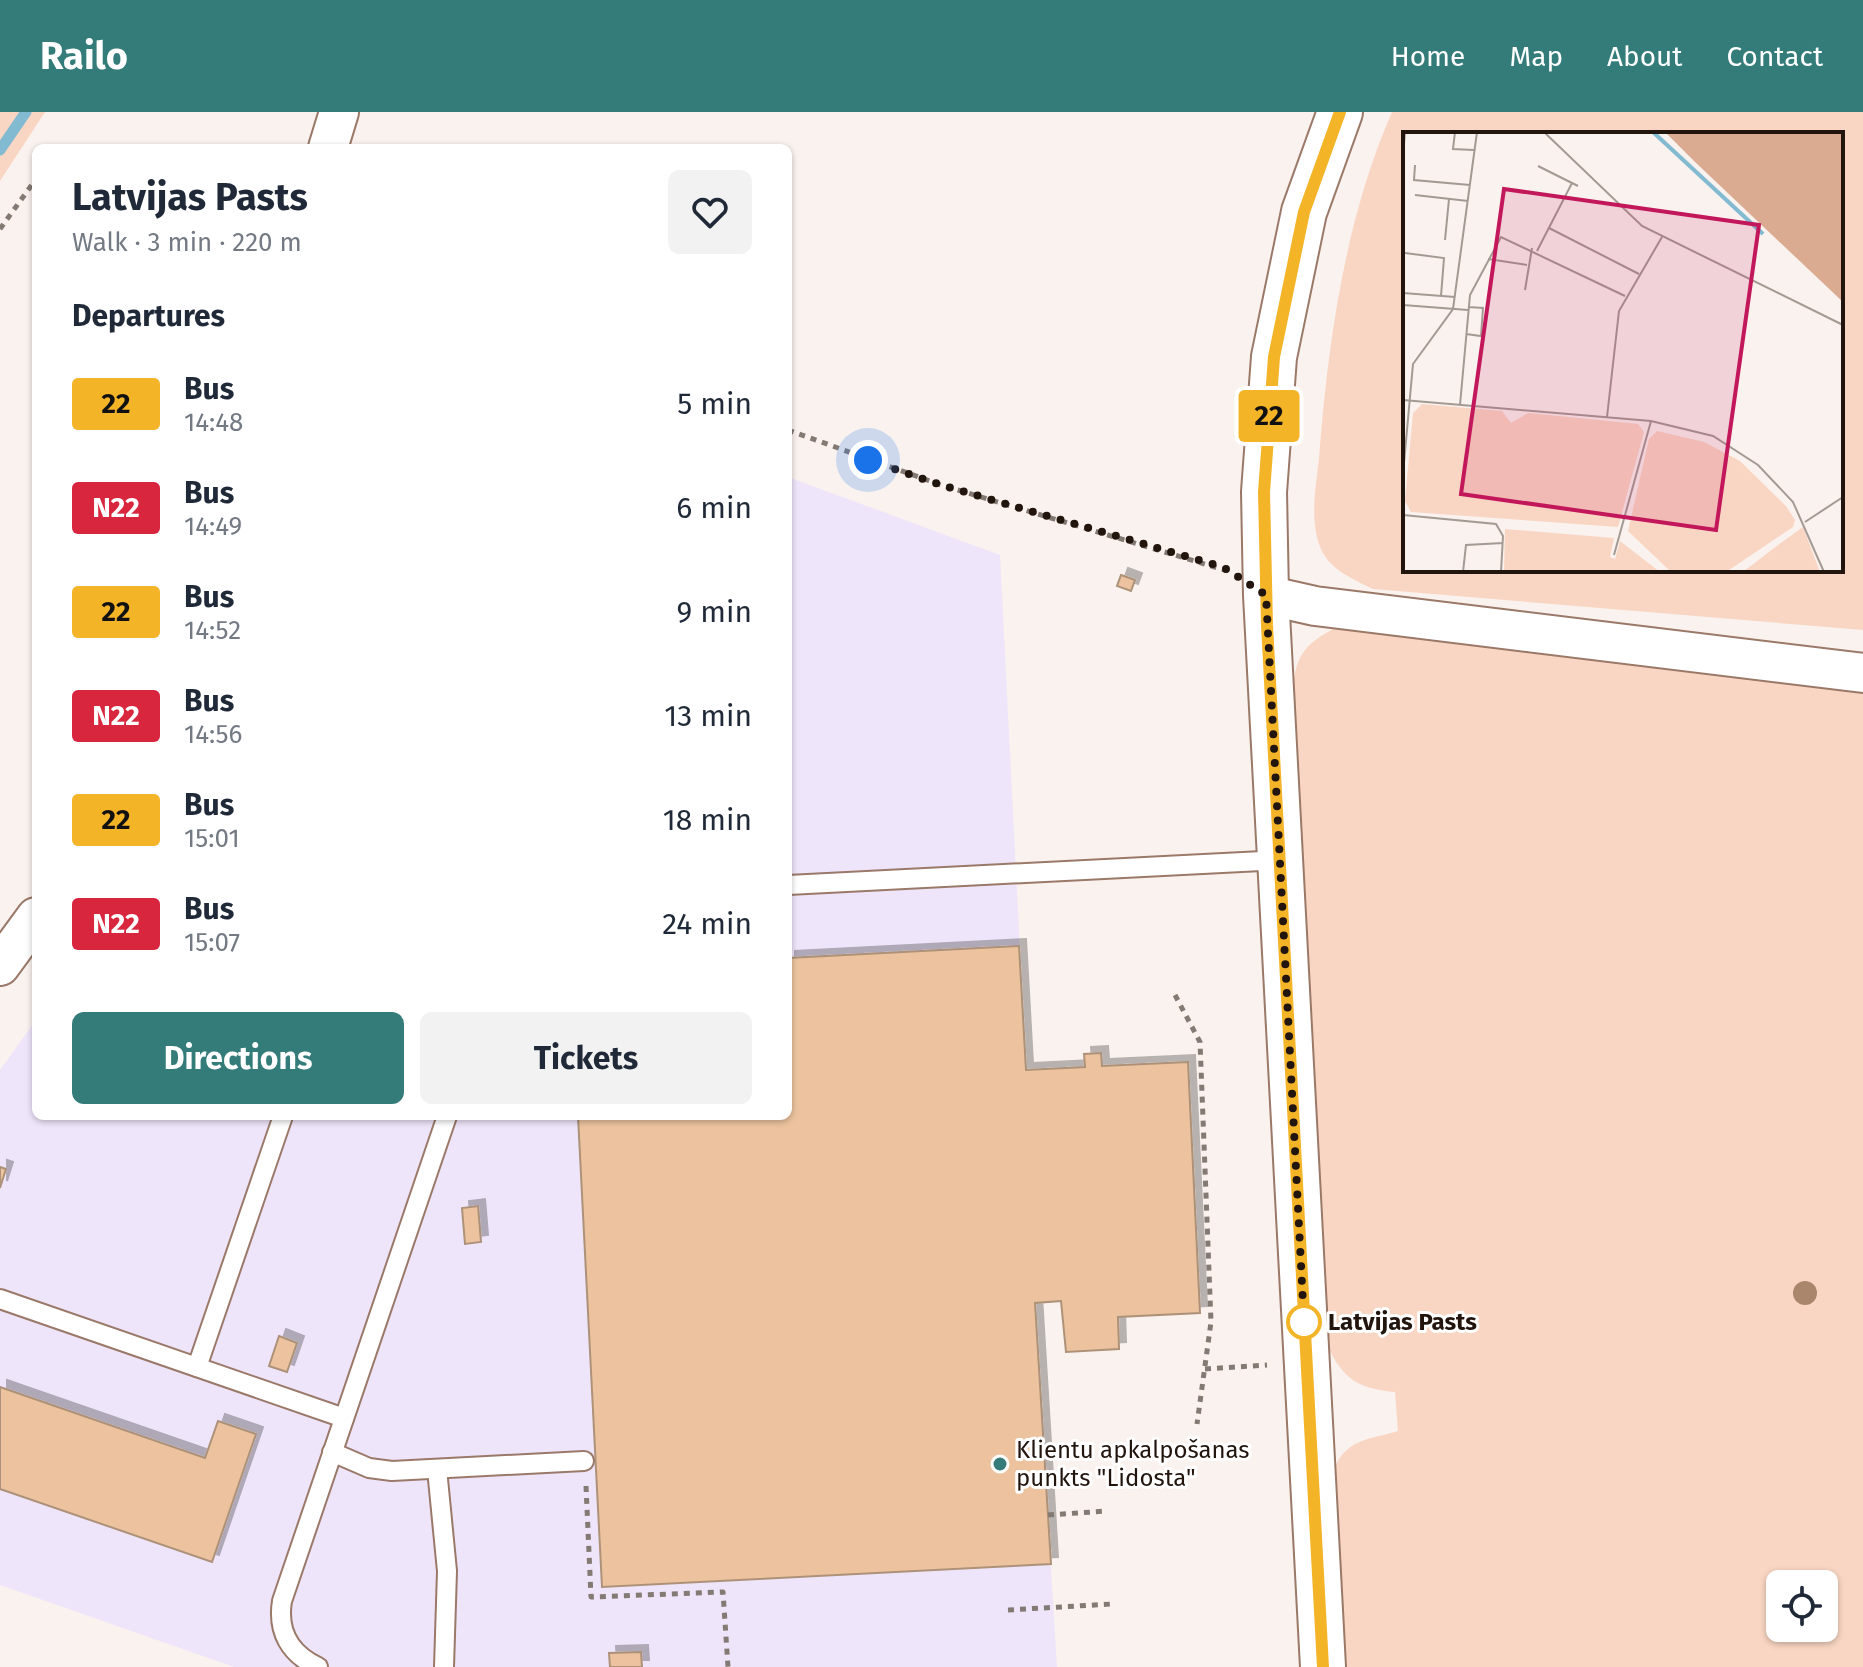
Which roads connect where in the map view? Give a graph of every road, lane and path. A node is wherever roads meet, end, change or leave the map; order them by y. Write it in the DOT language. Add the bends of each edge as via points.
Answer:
graph roads {
  1 [pos="339,112"];
  2 [pos="1340,112"];
  3 [pos="329,144"];
  4 [pos="32,185"];
  5 [pos="0,229"];
  6 [pos="792,431"];
  7 [pos="1266,595"];
  8 [pos="1863,673"];
  9 [pos="1280,860"];
  10 [pos="792,885"];
  11 [pos="32,922"];
  12 [pos="0,966"];
  13 [pos="1175,995"];
  14 [pos="282,1120"];
  15 [pos="446,1120"];
  16 [pos="0,1299"];
  17 [pos="1268,1365"];
  18 [pos="197,1367"];
  19 [pos="1205,1369"];
  20 [pos="344,1418"];
  21 [pos="1197,1424"];
  22 [pos="332,1452"];
  23 [pos="584,1461"];
  24 [pos="437,1469"];
  25 [pos="1107,1511"];
  26 [pos="1048,1515"];
  27 [pos="1112,1604"];
  28 [pos="1008,1610"];
  29 [pos="318,1667"];
  30 [pos="444,1667"];
  31 [pos="728,1667"];
  32 [pos="1323,1667"];
  1 -- 3 [label="street"];
  2 -- 7 [label="street" via="1304,212 1274,357 1264,492"];
  4 -- 5 [label="path"];
  6 -- 7 [label="path" via="941,485 1223,567"];
  7 -- 8 [label="street" via="1315,606"];
  7 -- 9 [label="street"];
  9 -- 10 [label="lane"];
  9 -- 32 [label="street"];
  11 -- 12 [label="street"];
  13 -- 19 [label="path" via="1200,1042 1211,1322"];
  14 -- 18 [label="lane"];
  15 -- 20 [label="lane"];
  16 -- 18 [label="lane"];
  17 -- 19 [label="path"];
  18 -- 20 [label="lane"];
  19 -- 21 [label="path"];
  20 -- 22 [label="lane"];
  22 -- 24 [label="lane" via="382,1470"];
  22 -- 29 [label="lane" via="280,1611 288,1645"];
  23 -- 24 [label="lane"];
  23 -- 31 [label="path" via="591,1597 723,1592"];
  24 -- 30 [label="lane" via="447,1571"];
  25 -- 26 [label="path"];
  27 -- 28 [label="path"];
}
